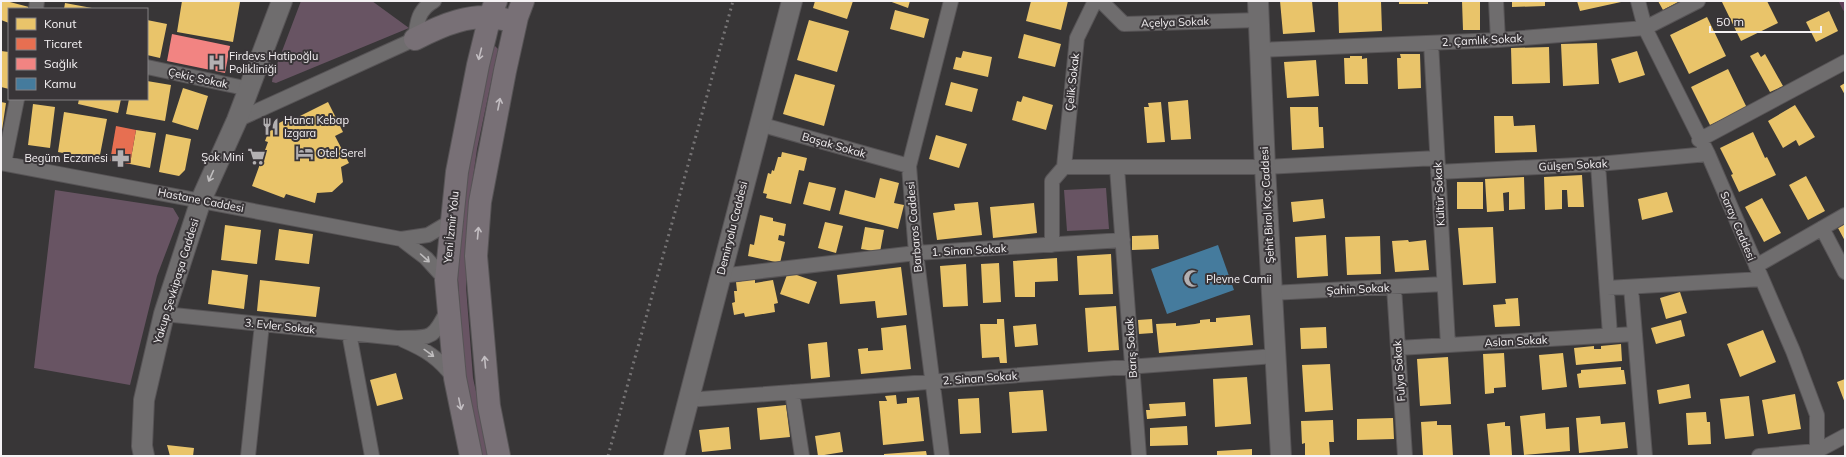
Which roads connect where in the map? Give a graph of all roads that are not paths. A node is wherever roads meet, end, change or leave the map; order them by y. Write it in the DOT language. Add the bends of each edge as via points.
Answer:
graph roads {
  1 [pos="282,1"];
  2 [pos="434,1"];
  3 [pos="523,1"];
  4 [pos="792,1"];
  5 [pos="951,1"];
  6 [pos="1095,1"];
  7 [pos="1100,1"];
  8 [pos="1496,1"];
  9 [pos="1638,1"];
  10 [pos="1698,1"];
  11 [pos="493,8"];
  12 [pos="1259,11"];
  13 [pos="516,22"];
  14 [pos="1645,28"];
  15 [pos="415,39"];
  16 [pos="1498,40"];
  17 [pos="1431,43"];
  18 [pos="1260,50"];
  19 [pos="1845,62"];
  20 [pos="148,67"];
  21 [pos="249,89"];
  22 [pos="18,100"];
  23 [pos="237,120"];
  24 [pos="759,124"];
  25 [pos="1699,140"];
  26 [pos="1708,154"];
  27 [pos="1437,158"];
  28 [pos="3,163"];
  29 [pos="1598,164"];
  30 [pos="909,166"];
  31 [pos="1264,167"];
  32 [pos="1064,168"];
  33 [pos="1117,168"];
  34 [pos="1438,172"];
  35 [pos="201,200"];
  36 [pos="1845,215"];
  37 [pos="450,222"];
  38 [pos="1822,228"];
  39 [pos="401,239"];
  40 [pos="1123,240"];
  41 [pos="1052,245"];
  42 [pos="916,253"];
  43 [pos="1759,272"];
  44 [pos="1845,272"];
  45 [pos="720,276"];
  46 [pos="446,280"];
  47 [pos="1444,284"];
  48 [pos="1394,287"];
  49 [pos="1631,287"];
  50 [pos="1607,288"];
  51 [pos="1271,293"];
  52 [pos="448,309"];
  53 [pos="164,314"];
  54 [pos="262,324"];
  55 [pos="350,333"];
  56 [pos="1634,334"];
  57 [pos="1610,335"];
  58 [pos="397,338"];
  59 [pos="1448,345"];
  60 [pos="1398,348"];
  61 [pos="1274,356"];
  62 [pos="1133,366"];
  63 [pos="455,378"];
  64 [pos="932,381"];
  65 [pos="792,392"];
  66 [pos="687,400"];
  67 [pos="1845,436"];
  68 [pos="1817,454"];
  69 [pos="144,456"];
  70 [pos="248,456"];
  71 [pos="372,456"];
  72 [pos="471,456"];
  73 [pos="499,456"];
  74 [pos="674,456"];
  75 [pos="802,456"];
  76 [pos="942,456"];
  77 [pos="1139,456"];
  78 [pos="1281,456"];
  79 [pos="1405,456"];
  80 [pos="1645,456"];
  81 [pos="1759,456"];
  1 -- 21 [label="main road, Yakup Şevkipaşa Caddesi"];
  2 -- 15 [label="street" via="424,7 417,22"];
  3 -- 13 [label="highway"];
  4 -- 24 [label="main road, Demiryolu Caddesi"];
  5 -- 30 [label="street, Barbaros Caddesi"];
  6 -- 32 [label="street, Çelik Sokak" via="1077,38"];
  7 -- 12 [label="street, Açelya Sokak" via="1124,24"];
  8 -- 16 [label="street"];
  9 -- 14 [label="street, Saray Caddesi"];
  10 -- 14 [label="street, 2. Çamlık Sokak"];
  11 -- 13 [label="highway"];
  11 -- 15 [label="highway" via="476,33"];
  11 -- 37 [label="highway, Yeni İzmir Yolu, one-way" via="478,65"];
  12 -- 18 [label="main road, Şehit Birol Koç Caddesi"];
  73 -- 13 [label="highway, one-way" via="489,406 476,256 480,202"];
  14 -- 16 [label="street, 2. Çamlık Sokak"];
  14 -- 25 [label="street, Saray Caddesi"];
  15 -- 23 [label="street"];
  16 -- 17 [label="street, 2. Çamlık Sokak"];
  17 -- 18 [label="street, 2. Çamlık Sokak"];
  17 -- 27 [label="street, Kültür Sokak"];
  18 -- 31 [label="main road, Şehit Birol Koç Caddesi"];
  19 -- 25 [label="street"];
  20 -- 21 [label="street, Çekiç Sokak"];
  21 -- 23 [label="main road, Yakup Şevkipaşa Caddesi"];
  22 -- 28 [label="street"];
  23 -- 35 [label="main road, Yakup Şevkipaşa Caddesi, one-way"];
  24 -- 30 [label="street, Başak Sokak"];
  24 -- 45 [label="main road, Demiryolu Caddesi"];
  25 -- 26 [label="street, Saray Caddesi"];
  26 -- 29 [label="street, Gülşen Sokak"];
  26 -- 43 [label="street, Saray Caddesi"];
  27 -- 31 [label="street"];
  27 -- 34 [label="street, Kültür Sokak"];
  28 -- 35 [label="street, Hastane Caddesi"];
  29 -- 34 [label="street, Gülşen Sokak"];
  29 -- 50 [label="street"];
  30 -- 42 [label="street, Barbaros Caddesi"];
  31 -- 33 [label="street"];
  31 -- 51 [label="main road, Şehit Birol Koç Caddesi"];
  32 -- 33 [label="street"];
  32 -- 41 [label="street" via="1052,181"];
  33 -- 40 [label="street, Barış Sokak"];
  34 -- 47 [label="street, Kültür Sokak"];
  35 -- 39 [label="street, Hastane Caddesi"];
  35 -- 53 [label="main road, Yakup Şevkipaşa Caddesi"];
  36 -- 38 [label="street"];
  37 -- 39 [label="street" via="428,235"];
  37 -- 46 [label="highway, Yeni İzmir Yolu"];
  38 -- 43 [label="street"];
  38 -- 44 [label="street"];
  39 -- 46 [label="street, one-way" via="426,258"];
  40 -- 41 [label="street, 1. Sinan Sokak"];
  40 -- 62 [label="street, Barış Sokak"];
  41 -- 42 [label="street, 1. Sinan Sokak"];
  42 -- 45 [label="street, 1. Sinan Sokak"];
  42 -- 64 [label="street, Barbaros Caddesi"];
  43 -- 49 [label="street"];
  43 -- 68 [label="street, Saray Caddesi" via="1817,415"];
  45 -- 66 [label="main road, Demiryolu Caddesi"];
  46 -- 52 [label="highway, Yeni İzmir Yolu"];
  47 -- 48 [label="street, Şahin Sokak"];
  47 -- 59 [label="street, Kültür Sokak"];
  48 -- 51 [label="street, Şahin Sokak"];
  48 -- 60 [label="street, Fulya Sokak"];
  49 -- 50 [label="street"];
  49 -- 56 [label="street"];
  50 -- 57 [label="street"];
  51 -- 61 [label="main road, Şehit Birol Koç Caddesi"];
  52 -- 58 [label="street" via="438,330 429,337"];
  52 -- 63 [label="highway, Yeni İzmir Yolu"];
  53 -- 54 [label="street, 3. Evler Sokak"];
  53 -- 69 [label="main road, Yakup Şevkipaşa Caddesi" via="144,400"];
  54 -- 55 [label="street, 3. Evler Sokak"];
  54 -- 70 [label="street"];
  55 -- 58 [label="street, 3. Evler Sokak"];
  55 -- 71 [label="street"];
  56 -- 57 [label="street, Aslan Sokak"];
  56 -- 80 [label="street"];
  57 -- 59 [label="street, Aslan Sokak"];
  58 -- 63 [label="street, one-way" via="422,348 443,363"];
  59 -- 60 [label="street, Aslan Sokak"];
  60 -- 79 [label="street, Fulya Sokak"];
  61 -- 62 [label="street, 2. Sinan Sokak"];
  61 -- 78 [label="main road, Şehit Birol Koç Caddesi"];
  62 -- 64 [label="street, 2. Sinan Sokak"];
  62 -- 77 [label="street, Barış Sokak"];
  63 -- 72 [label="highway, Yeni İzmir Yolu, one-way"];
  64 -- 65 [label="street, 2. Sinan Sokak"];
  64 -- 76 [label="street, Barbaros Caddesi"];
  65 -- 66 [label="street, 2. Sinan Sokak"];
  65 -- 75 [label="street"];
  66 -- 74 [label="main road, Demiryolu Caddesi"];
  67 -- 68 [label="street"];
  68 -- 81 [label="street"];
}
